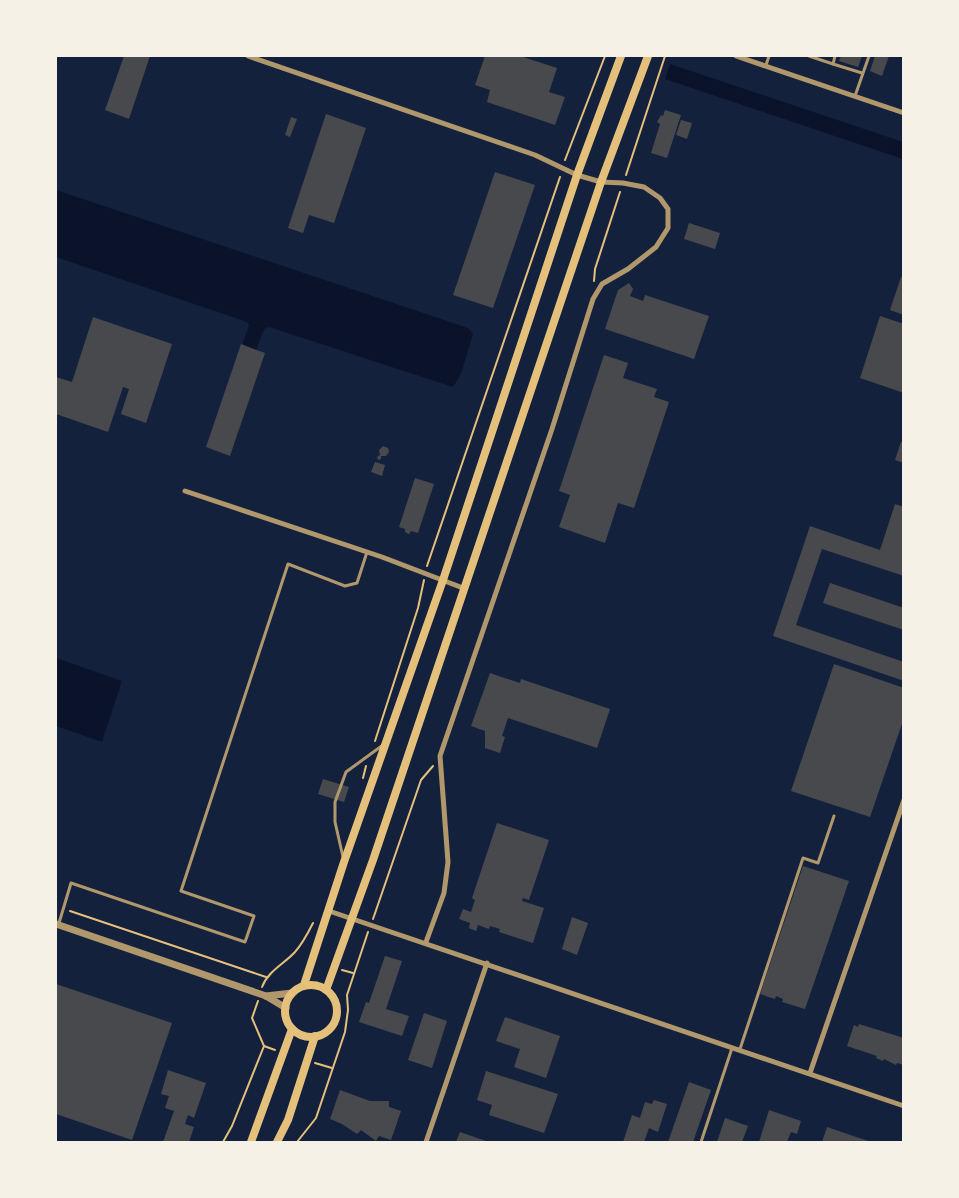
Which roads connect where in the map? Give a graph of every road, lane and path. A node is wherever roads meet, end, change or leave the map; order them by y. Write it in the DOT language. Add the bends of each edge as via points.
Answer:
graph roads {
  1 [pos="248,56"];
  2 [pos="274,56"];
  3 [pos="605,56"];
  4 [pos="621,56"];
  5 [pos="648,56"];
  6 [pos="665,56"];
  7 [pos="736,56"];
  8 [pos="769,56"];
  9 [pos="808,56"];
  10 [pos="835,56"];
  11 [pos="869,56"];
  12 [pos="271,63"];
  13 [pos="832,64"];
  14 [pos="765,66"];
  15 [pos="862,73"];
  16 [pos="855,96"];
  17 [pos="903,113"];
  18 [pos="563,167"];
  19 [pos="578,175"];
  20 [pos="601,182"];
  21 [pos="623,183"];
  22 [pos="598,288"];
  23 [pos="185,491"];
  24 [pos="367,552"];
  25 [pos="425,574"];
  26 [pos="443,580"];
  27 [pos="463,588"];
  28 [pos="387,742"];
  29 [pos="370,756"];
  30 [pos="440,756"];
  31 [pos="363,778"];
  32 [pos="903,800"];
  33 [pos="834,816"];
  34 [pos="344,862"];
  35 [pos="63,909"];
  36 [pos="329,911"];
  37 [pos="353,918"];
  38 [pos="57,924"];
  39 [pos="371,924"];
  40 [pos="426,942"];
  41 [pos="192,952"];
  42 [pos="294,953"];
  43 [pos="190,960"];
  44 [pos="487,963"];
  45 [pos="333,967"];
  46 [pos="353,973"];
  47 [pos="266,977"];
  48 [pos="304,985"];
  49 [pos="326,990"];
  50 [pos="292,993"];
  51 [pos="263,995"];
  52 [pos="286,1008"];
  53 [pos="292,1029"];
  54 [pos="315,1036"];
  55 [pos="733,1046"];
  56 [pos="740,1049"];
  57 [pos="810,1073"];
  58 [pos="903,1106"];
  59 [pos="223,1143"];
  60 [pos="251,1143"];
  61 [pos="277,1143"];
  62 [pos="297,1143"];
  63 [pos="426,1143"];
  64 [pos="701,1143"];
  1 -- 12 [label="street"];
  2 -- 12 [label="street"];
  3 -- 18 [label="path"];
  4 -- 19 [label="main road"];
  5 -- 20 [label="main road"];
  6 -- 21 [label="path"];
  7 -- 14 [label="street"];
  8 -- 14 [label="lane"];
  9 -- 13 [label="lane"];
  10 -- 13 [label="lane"];
  11 -- 15 [label="lane"];
  12 -- 18 [label="street"];
  13 -- 15 [label="lane"];
  14 -- 16 [label="street"];
  15 -- 16 [label="lane"];
  16 -- 17 [label="street"];
  18 -- 19 [label="street"];
  18 -- 25 [label="path"];
  19 -- 20 [label="street"];
  19 -- 26 [label="main road"];
  20 -- 21 [label="street"];
  20 -- 27 [label="main road"];
  21 -- 22 [label="path" via="592,278"];
  21 -- 22 [label="street" via="644,187 660,198 668,210 668,228 656,247"];
  22 -- 30 [label="street"];
  23 -- 24 [label="street"];
  24 -- 25 [label="street"];
  24 -- 35 [label="lane" via="357,583 345,586 288,564 181,891 254,916 245,942 71,883"];
  25 -- 26 [label="street"];
  25 -- 29 [label="path" via="418,608"];
  26 -- 27 [label="street"];
  26 -- 28 [label="main road"];
  27 -- 37 [label="main road"];
  28 -- 29 [label="lane"];
  28 -- 34 [label="main road"];
  29 -- 31 [label="path"];
  29 -- 34 [label="lane" via="346,772 335,802"];
  30 -- 39 [label="path" via="421,780"];
  30 -- 40 [label="street" via="448,862 444,893"];
  32 -- 57 [label="street"];
  33 -- 56 [label="lane" via="818,862 803,858"];
  34 -- 36 [label="main road"];
  35 -- 38 [label="lane"];
  35 -- 41 [label="path"];
  36 -- 37 [label="street"];
  36 -- 48 [label="main road"];
  37 -- 39 [label="street"];
  37 -- 45 [label="main road"];
  38 -- 51 [label="street"];
  39 -- 40 [label="street"];
  39 -- 46 [label="path"];
  40 -- 44 [label="street"];
  41 -- 43 [label="path"];
  41 -- 47 [label="path"];
  42 -- 47 [label="path"];
  44 -- 55 [label="street"];
  44 -- 63 [label="street"];
  45 -- 46 [label="path"];
  45 -- 49 [label="main road"];
  46 -- 62 [label="path" via="345,1032 320,1108"];
  47 -- 51 [label="path"];
  48 -- 49 [label="main road"];
  48 -- 50 [label="main road"];
  49 -- 54 [label="main road" via="336,1004 336,1018 324,1033"];
  50 -- 51 [label="street"];
  50 -- 52 [label="main road"];
  51 -- 52 [label="street"];
  51 -- 59 [label="path" via="252,1018 264,1046"];
  52 -- 53 [label="main road" via="286,1019"];
  53 -- 54 [label="main road"];
  53 -- 60 [label="main road"];
  54 -- 61 [label="main road"];
  55 -- 56 [label="street"];
  55 -- 64 [label="lane"];
  56 -- 57 [label="street"];
  57 -- 58 [label="street"];
}
